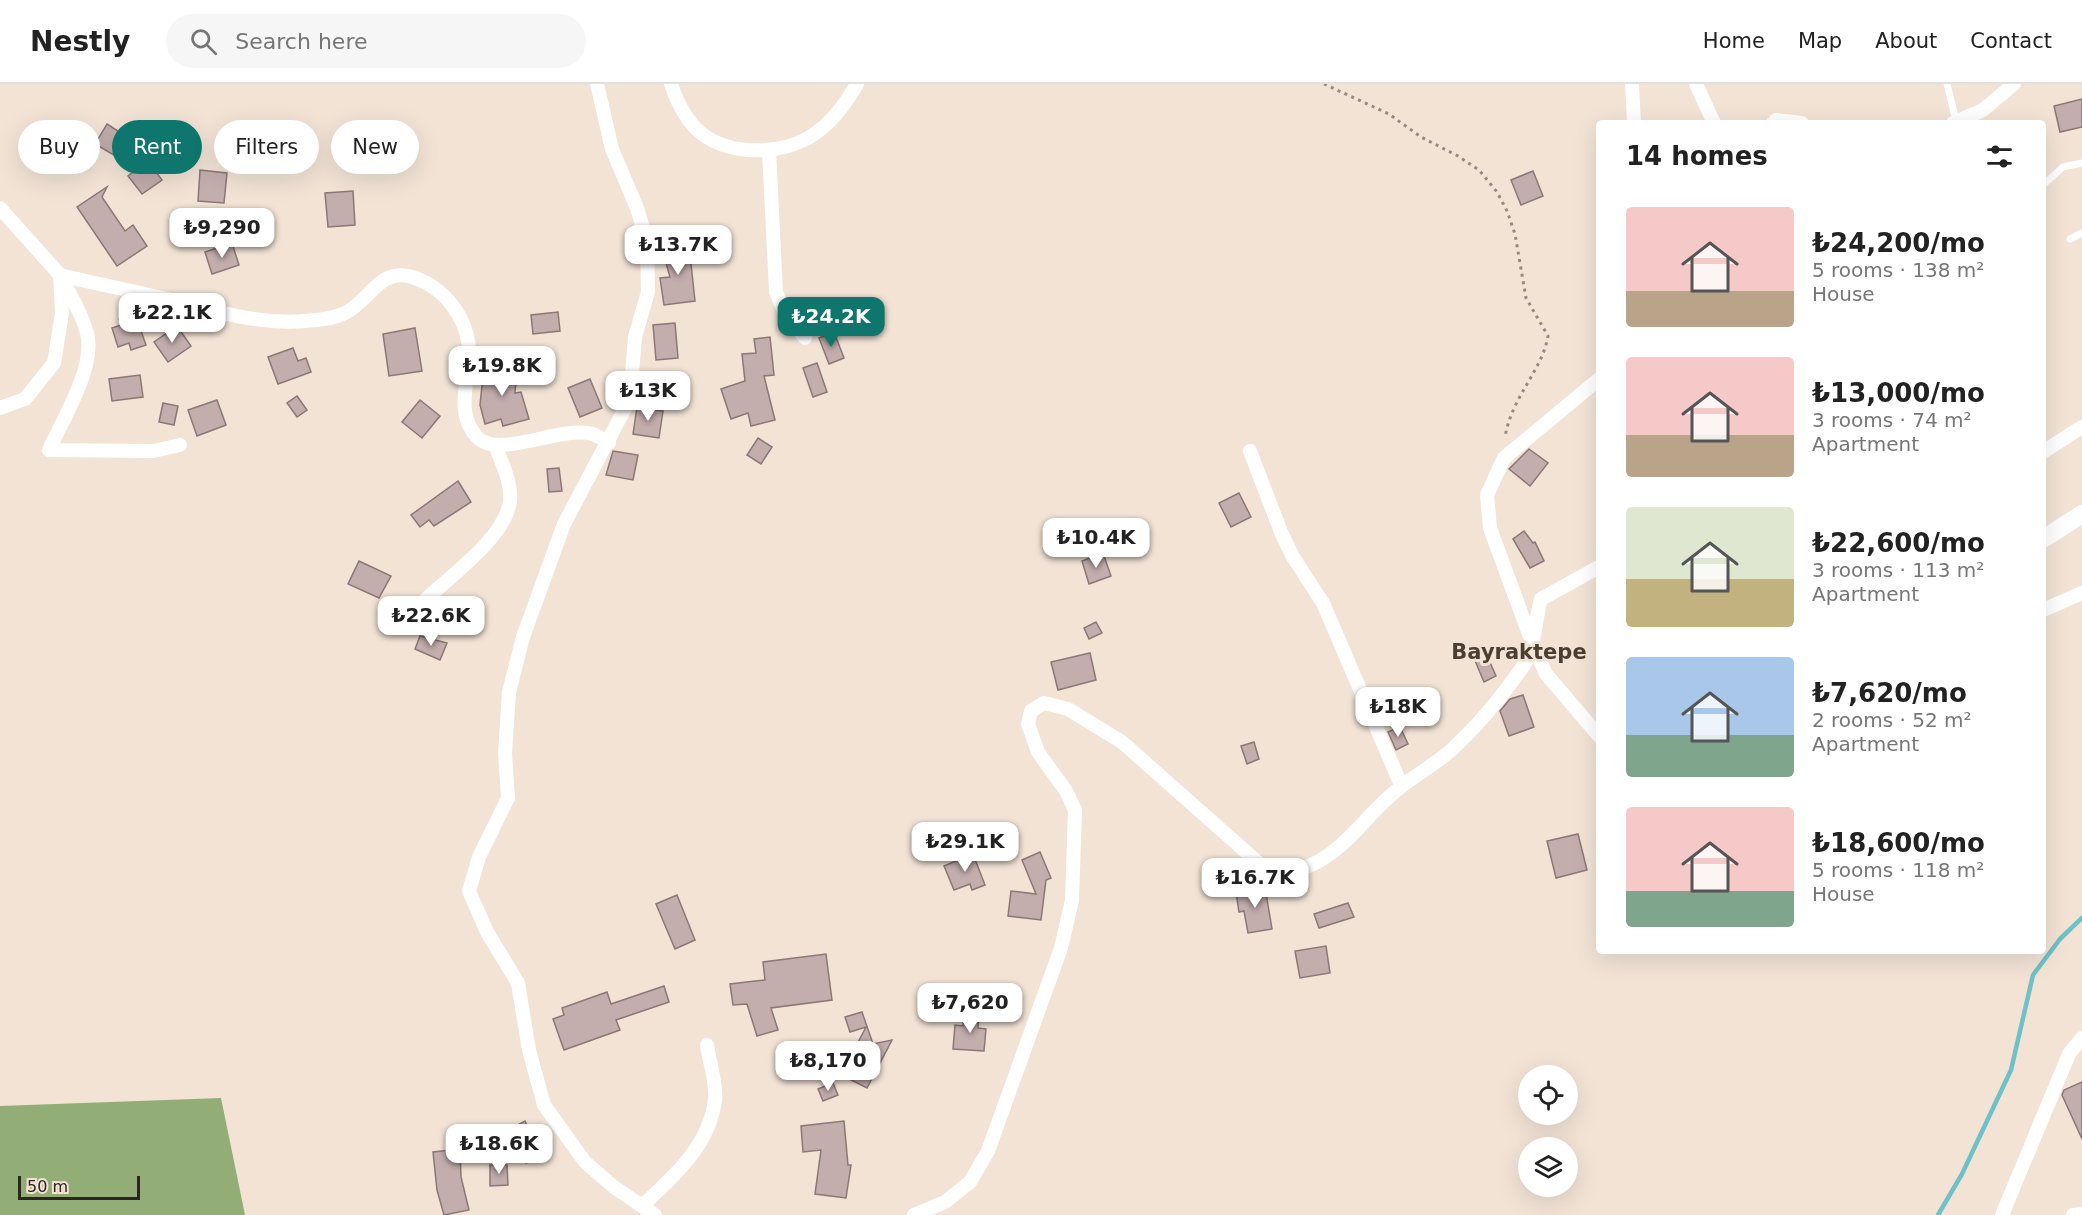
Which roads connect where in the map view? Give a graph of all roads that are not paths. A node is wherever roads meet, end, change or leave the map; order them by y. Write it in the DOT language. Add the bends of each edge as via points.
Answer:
graph roads {
  1 [pos="597,84"];
  2 [pos="671,84"];
  3 [pos="856,84"];
  4 [pos="1632,84"];
  5 [pos="1696,84"];
  6 [pos="1947,84"];
  7 [pos="2014,84"];
  8 [pos="1634,120"];
  9 [pos="1713,120"];
  10 [pos="1954,120"];
  11 [pos="1959,120"];
  12 [pos="769,150"];
  13 [pos="2082,163"];
  14 [pos="2046,182"];
  15 [pos="0,208"];
  16 [pos="2082,233"];
  17 [pos="2070,238"];
  18 [pos="60,274"];
  19 [pos="805,338"];
  20 [pos="1596,381"];
  21 [pos="0,408"];
  22 [pos="2082,427"];
  23 [pos="609,442"];
  24 [pos="180,445"];
  25 [pos="496,447"];
  26 [pos="2046,450"];
  27 [pos="1250,451"];
  28 [pos="2082,514"];
  29 [pos="2046,537"];
  30 [pos="1596,569"];
  31 [pos="2082,593"];
  32 [pos="424,601"];
  33 [pos="2046,609"];
  34 [pos="1533,645"];
  35 [pos="1596,732"];
  36 [pos="1401,785"];
  37 [pos="2082,1038"];
  38 [pos="707,1045"];
  39 [pos="643,1205"];
  40 [pos="2082,1214"];
  41 [pos="655,1215"];
  42 [pos="914,1215"];
  43 [pos="2002,1215"];
  44 [pos="2073,1215"];
  1 -- 23 [label="street" via="612,149 647,242 649,271 648,292 635,337 630,399"];
  2 -- 12 [label="street" via="677,101 701,133 716,143"];
  3 -- 12 [label="street" via="841,108 814,134"];
  4 -- 8 [label="street"];
  5 -- 9 [label="street"];
  6 -- 10 [label="lane"];
  7 -- 11 [label="street" via="1983,110"];
  12 -- 19 [label="street" via="776,292 784,311"];
  13 -- 14 [label="lane" via="2063,167"];
  15 -- 18 [label="street"];
  16 -- 17 [label="lane"];
  18 -- 21 [label="street" via="62,313 54,363 25,399"];
  18 -- 24 [label="street" via="87,334 89,349 86,366 49,450 153,451"];
  18 -- 25 [label="street" via="273,323 345,313 360,303 378,281 388,277 409,276 432,284 449,301 466,333 467,420 479,439"];
  20 -- 34 [label="street" via="1504,458 1487,495 1490,528"];
  22 -- 26 [label="street"];
  23 -- 25 [label="street" via="592,434 560,434"];
  23 -- 39 [label="street" via="564,524 523,637 509,692 505,753 508,798 479,857 469,891 487,932 518,983 544,1105 585,1162"];
  25 -- 32 [label="street" via="510,488 505,518 493,536"];
  27 -- 36 [label="street" via="1281,532 1323,603"];
  28 -- 29 [label="street"];
  30 -- 34 [label="street" via="1541,599 1534,621"];
  31 -- 33 [label="street"];
  34 -- 35 [label="street" via="1546,674"];
  34 -- 36 [label="street" via="1525,664 1480,719 1448,752"];
  36 -- 42 [label="street" via="1335,852 1309,866 1284,872 1262,866 1191,806 1166,778 1093,723 1068,709 1044,704 1031,711 1028,724 1038,752 1066,790 1075,810 1072,900 1061,948 988,1151 970,1182 945,1202"];
  37 -- 43 [label="street" via="2069,1054"];
  38 -- 39 [label="street" via="715,1098 705,1136 683,1168"];
  39 -- 41 [label="street"];
  40 -- 44 [label="street"];
}
